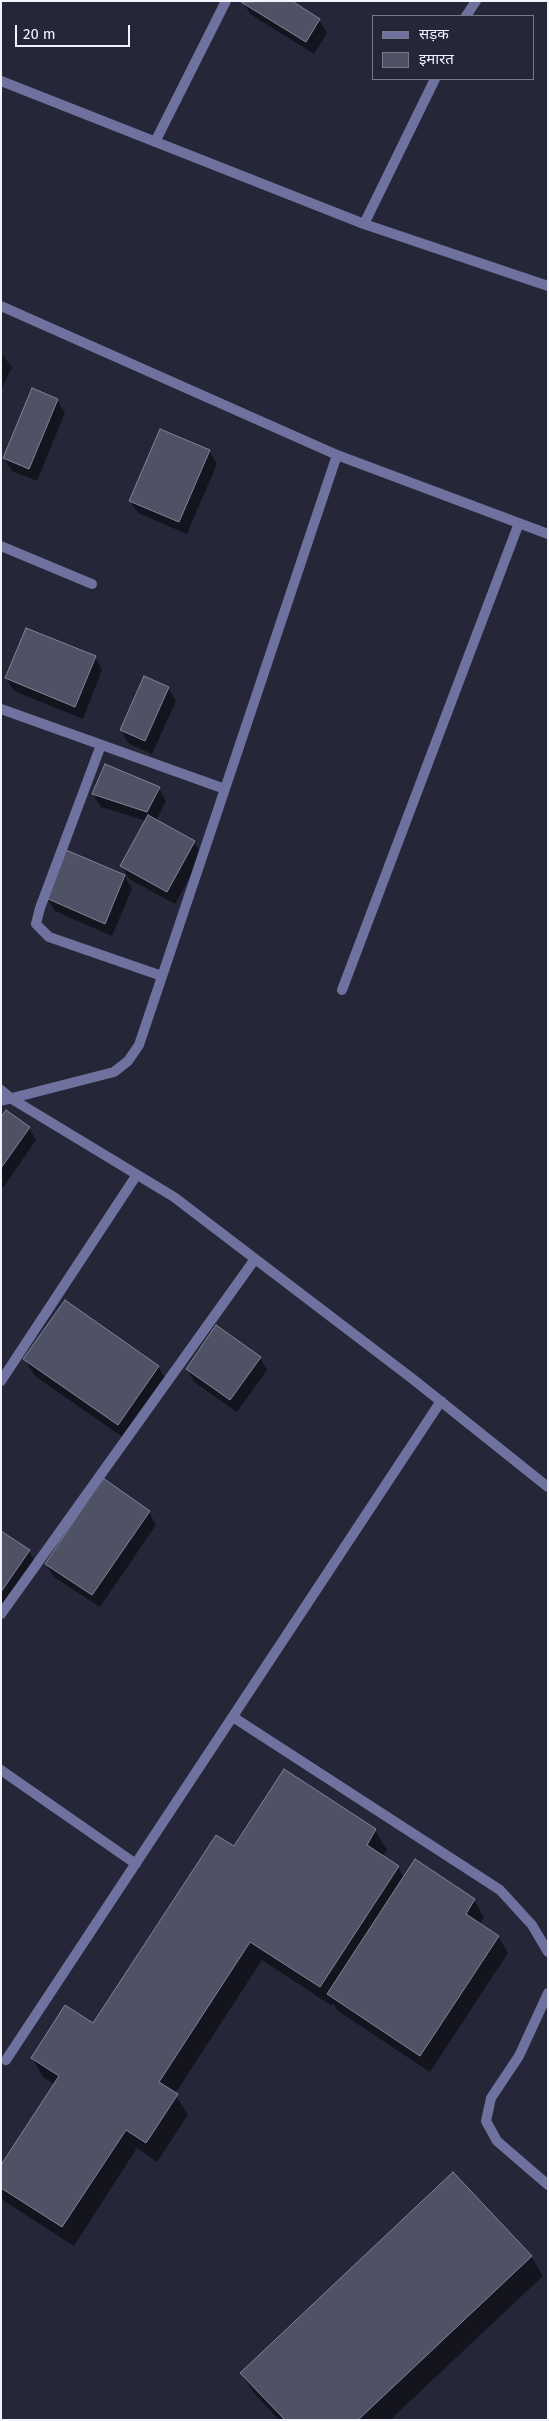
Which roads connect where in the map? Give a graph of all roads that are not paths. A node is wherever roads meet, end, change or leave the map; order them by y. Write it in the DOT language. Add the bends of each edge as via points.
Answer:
graph roads {
  1 [pos="226,1"];
  2 [pos="476,1"];
  3 [pos="467,15"];
  4 [pos="435,80"];
  5 [pos="1,81"];
  6 [pos="155,142"];
  7 [pos="364,224"];
  8 [pos="548,286"];
  9 [pos="1,306"];
  10 [pos="337,455"];
  11 [pos="519,523"];
  12 [pos="548,534"];
  13 [pos="1,546"];
  14 [pos="92,584"];
  15 [pos="1,709"];
  16 [pos="101,744"];
  17 [pos="225,789"];
  18 [pos="162,976"];
  19 [pos="342,990"];
  20 [pos="1,1090"];
  21 [pos="12,1099"];
  22 [pos="1,1101"];
  23 [pos="136,1176"];
  24 [pos="255,1259"];
  25 [pos="1,1381"];
  26 [pos="441,1401"];
  27 [pos="548,1487"];
  28 [pos="1,1614"];
  29 [pos="233,1717"];
  30 [pos="1,1770"];
  31 [pos="136,1864"];
  32 [pos="548,1952"];
  33 [pos="548,1993"];
  34 [pos="6,2060"];
  35 [pos="548,2185"];
  1 -- 6 [label="street"];
  2 -- 3 [label="street"];
  4 -- 7 [label="street"];
  5 -- 6 [label="street"];
  6 -- 7 [label="street"];
  7 -- 8 [label="street"];
  9 -- 10 [label="street"];
  10 -- 11 [label="street"];
  10 -- 17 [label="street"];
  11 -- 12 [label="street"];
  11 -- 19 [label="street"];
  13 -- 14 [label="street"];
  15 -- 16 [label="street"];
  16 -- 17 [label="street"];
  16 -- 18 [label="street" via="36,924 49,937"];
  17 -- 18 [label="street"];
  18 -- 21 [label="street" via="139,1045 114,1072"];
  20 -- 21 [label="street"];
  21 -- 22 [label="street"];
  21 -- 23 [label="street"];
  23 -- 24 [label="street" via="174,1197"];
  23 -- 25 [label="street"];
  24 -- 26 [label="street"];
  24 -- 28 [label="street"];
  26 -- 27 [label="street"];
  26 -- 29 [label="street"];
  29 -- 31 [label="street"];
  29 -- 32 [label="street" via="500,1890 532,1925"];
  30 -- 31 [label="street"];
  31 -- 34 [label="street"];
  33 -- 35 [label="street" via="519,2056 491,2098 486,2121 497,2141"];
}
